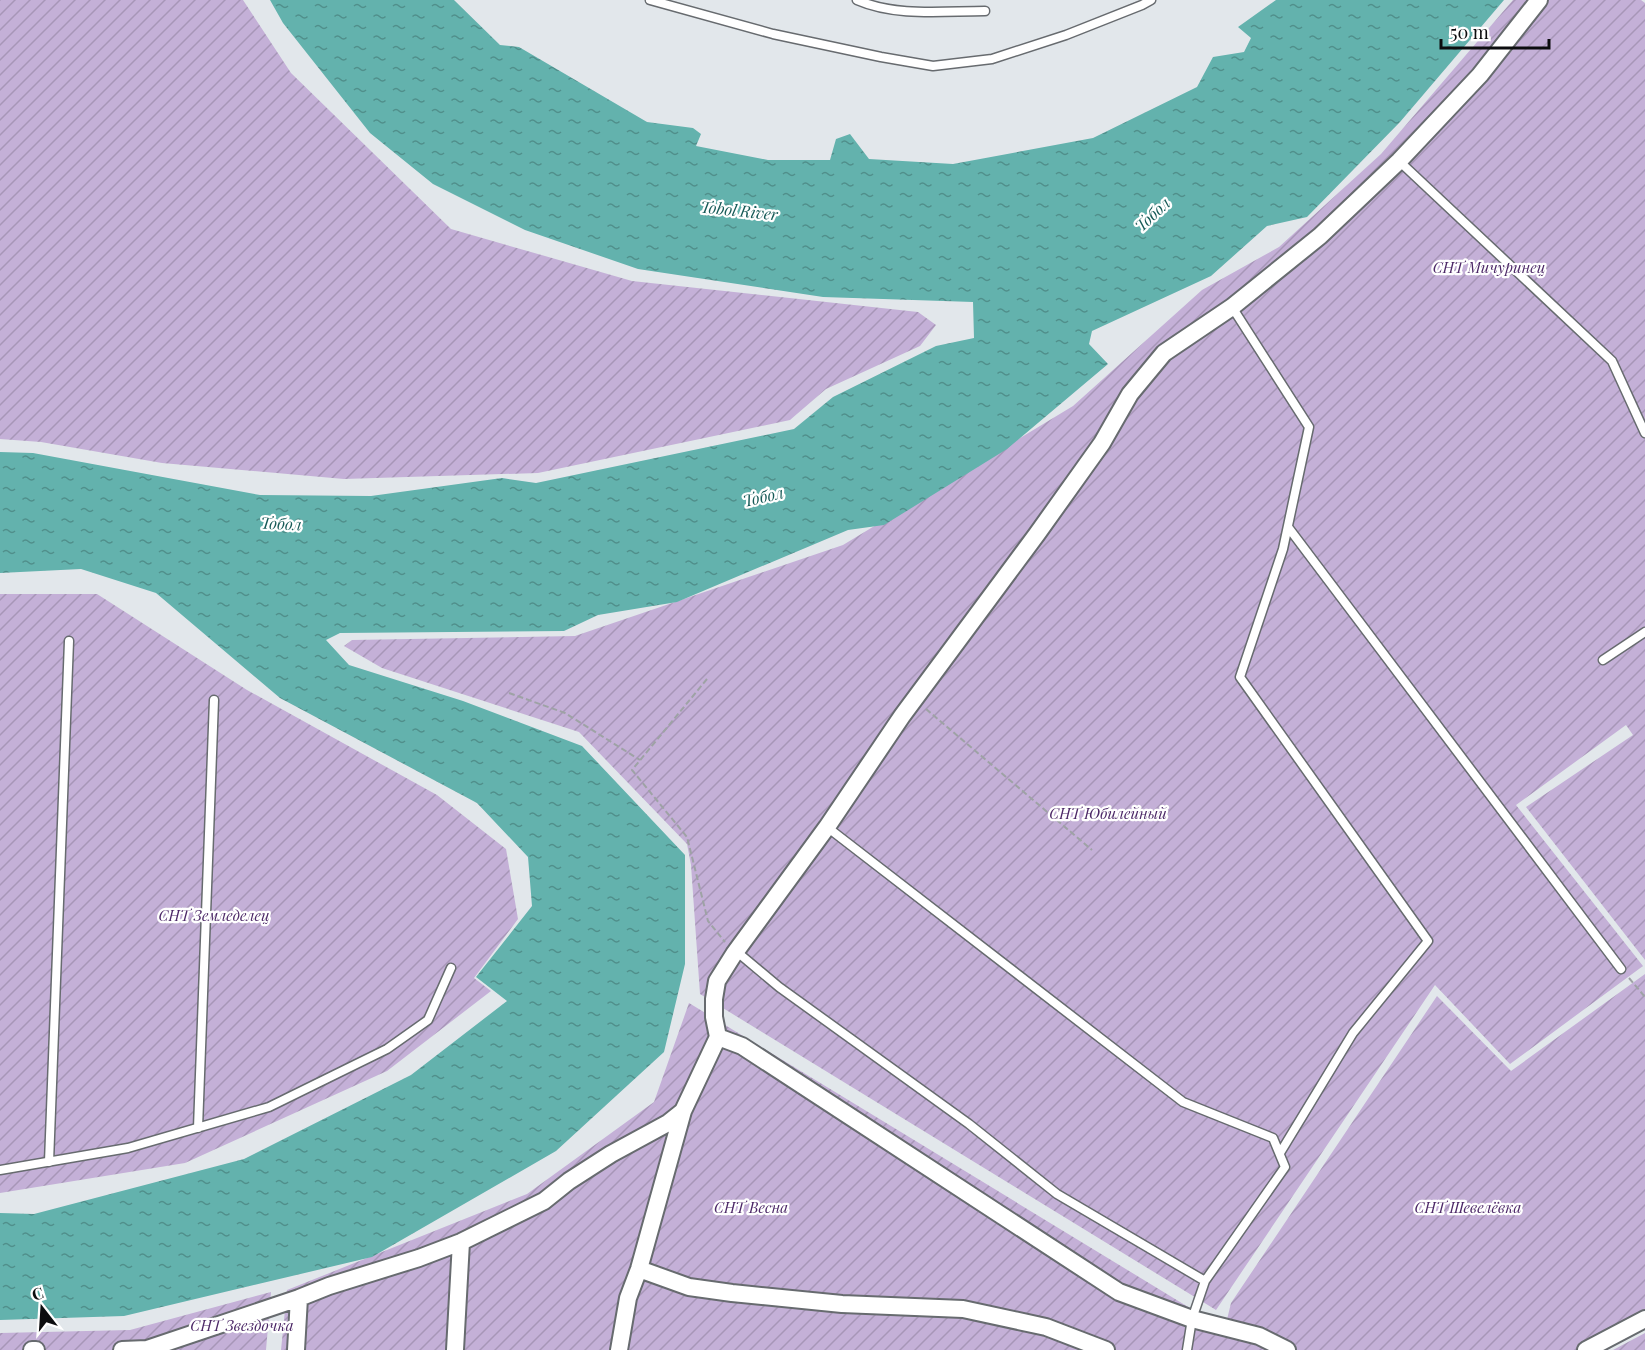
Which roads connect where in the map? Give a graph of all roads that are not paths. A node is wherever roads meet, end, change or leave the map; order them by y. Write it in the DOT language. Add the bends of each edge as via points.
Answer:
graph roads {
  1 [pos="650,0"];
  2 [pos="857,0"];
  3 [pos="1151,0"];
  4 [pos="1539,0"];
  5 [pos="985,11"];
  6 [pos="1399,161"];
  7 [pos="1232,307"];
  8 [pos="1645,432"];
  9 [pos="1288,527"];
  10 [pos="1645,632"];
  11 [pos="69,641"];
  12 [pos="1603,660"];
  13 [pos="214,700"];
  14 [pos="827,827"];
  15 [pos="735,953"];
  16 [pos="452,968"];
  17 [pos="1621,969"];
  18 [pos="718,1037"];
  19 [pos="683,1111"];
  20 [pos="198,1128"];
  21 [pos="1280,1153"];
  22 [pos="49,1162"];
  23 [pos="0,1170"];
  24 [pos="460,1242"];
  25 [pos="639,1269"];
  26 [pos="1205,1281"];
  27 [pos="299,1298"];
  28 [pos="1192,1319"];
  29 [pos="1645,1319"];
  30 [pos="147,1349"];
  31 [pos="122,1350"];
  32 [pos="296,1350"];
  33 [pos="454,1350"];
  34 [pos="619,1350"];
  35 [pos="1106,1350"];
  36 [pos="1187,1350"];
  37 [pos="1287,1350"];
  38 [pos="1586,1350"];
  1 -- 3 [label="lane" via="773,34 933,66 992,59 1066,35"];
  2 -- 5 [label="lane" via="900,11"];
  4 -- 6 [label="street" via="1480,75"];
  6 -- 7 [label="street" via="1320,236"];
  6 -- 8 [label="lane" via="1612,361"];
  7 -- 9 [label="lane" via="1309,427"];
  7 -- 14 [label="street" via="1164,353 1130,394 1096,452"];
  9 -- 17 [label="lane"];
  9 -- 21 [label="lane" via="1240,677 1428,941 1353,1034"];
  10 -- 12 [label="lane"];
  11 -- 22 [label="lane"];
  13 -- 20 [label="lane"];
  14 -- 15 [label="street"];
  14 -- 21 [label="lane" via="1183,1102 1274,1138"];
  15 -- 18 [label="street" via="717,981 714,1017"];
  15 -- 26 [label="lane" via="969,1124 1057,1194"];
  16 -- 20 [label="lane" via="428,1020 387,1049 269,1107"];
  18 -- 19 [label="street"];
  18 -- 28 [label="street" via="742,1046 1119,1292"];
  19 -- 24 [label="street" via="569,1181 544,1201"];
  19 -- 25 [label="street"];
  20 -- 22 [label="lane" via="128,1148"];
  21 -- 26 [label="lane" via="1285,1167"];
  22 -- 23 [label="lane"];
  24 -- 27 [label="street"];
  24 -- 33 [label="street"];
  25 -- 34 [label="street" via="628,1298"];
  25 -- 35 [label="street" via="689,1287 732,1293 842,1304 963,1309 1046,1327"];
  26 -- 28 [label="lane"];
  27 -- 30 [label="street"];
  27 -- 32 [label="street"];
  28 -- 36 [label="lane"];
  28 -- 37 [label="street" via="1259,1335"];
  29 -- 38 [label="street"];
  30 -- 31 [label="street"];
}
